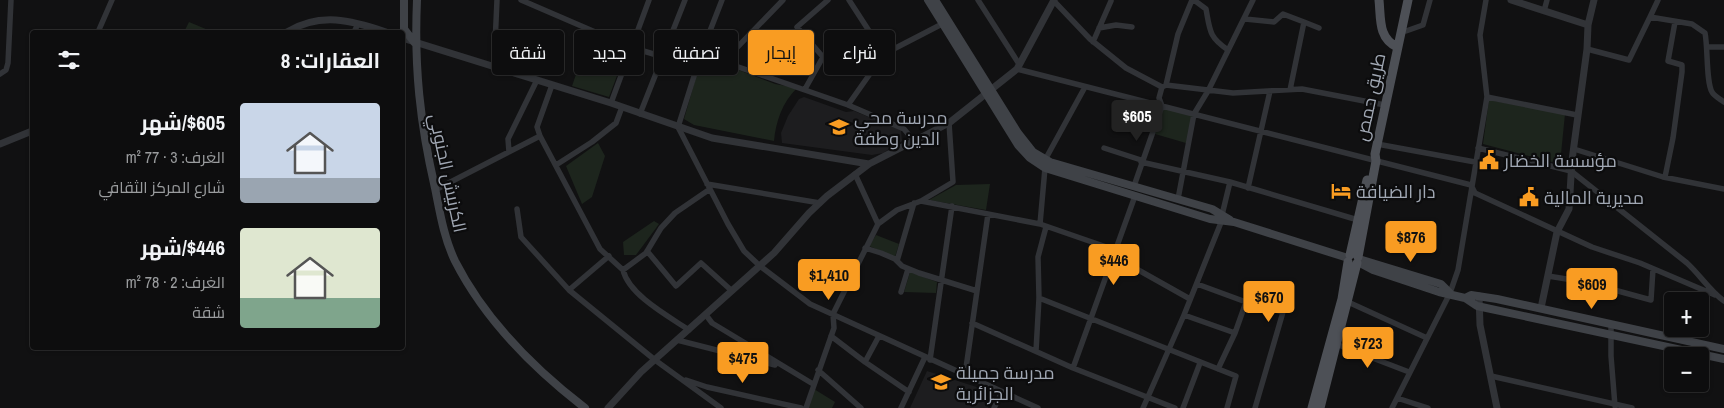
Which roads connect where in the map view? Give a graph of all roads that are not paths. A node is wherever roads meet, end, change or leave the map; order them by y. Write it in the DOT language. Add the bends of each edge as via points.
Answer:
graph roads {
  1 [pos="11,0"];
  2 [pos="112,0"];
  3 [pos="404,0"];
  4 [pos="417,0"];
  5 [pos="497,0"];
  6 [pos="521,0"];
  7 [pos="649,0"];
  8 [pos="685,0"];
  9 [pos="722,0"];
  10 [pos="783,0"];
  11 [pos="828,0"];
  12 [pos="849,0"];
  13 [pos="928,0"];
  14 [pos="936,0"];
  15 [pos="978,0"];
  16 [pos="1053,0"];
  17 [pos="1192,0"];
  18 [pos="1254,0"];
  19 [pos="1380,0"];
  20 [pos="1408,0"];
  21 [pos="1430,0"];
  22 [pos="1486,0"];
  23 [pos="1512,0"];
  24 [pos="1547,0"];
  25 [pos="1594,0"];
  26 [pos="1658,0"];
  27 [pos="528,1"];
  28 [pos="1111,1"];
  29 [pos="1544,11"];
  30 [pos="1650,18"];
  31 [pos="1245,19"];
  32 [pos="946,22"];
  33 [pos="1304,22"];
  34 [pos="1675,22"];
  35 [pos="358,24"];
  36 [pos="1588,25"];
  37 [pos="1132,27"];
  38 [pos="1099,28"];
  39 [pos="1319,28"];
  40 [pos="99,30"];
  41 [pos="291,30"];
  42 [pos="355,30"];
  43 [pos="379,30"];
  44 [pos="405,30"];
  45 [pos="405,30"];
  46 [pos="496,30"];
  47 [pos="592,30"];
  48 [pos="637,30"];
  49 [pos="673,30"];
  50 [pos="710,30"];
  51 [pos="868,30"];
  52 [pos="1401,30"];
  53 [pos="405,39"];
  54 [pos="1093,42"];
  55 [pos="415,43"];
  56 [pos="738,47"];
  57 [pos="1397,47"];
  58 [pos="1708,47"];
  59 [pos="1724,47"];
  60 [pos="895,48"];
  61 [pos="1587,49"];
  62 [pos="1228,50"];
  63 [pos="492,65"];
  64 [pos="738,67"];
  65 [pos="1018,67"];
  66 [pos="0,74"];
  67 [pos="522,75"];
  68 [pos="620,75"];
  69 [pos="656,75"];
  70 [pos="694,75"];
  71 [pos="869,75"];
  72 [pos="537,80"];
  73 [pos="552,85"];
  74 [pos="1164,86"];
  75 [pos="1085,87"];
  76 [pos="805,89"];
  77 [pos="1270,90"];
  78 [pos="1290,90"];
  79 [pos="1208,91"];
  80 [pos="988,92"];
  81 [pos="1487,97"];
  82 [pos="1724,102"];
  83 [pos="611,103"];
  84 [pos="848,105"];
  85 [pos="1385,105"];
  86 [pos="1162,106"];
  87 [pos="622,107"];
  88 [pos="640,114"];
  89 [pos="1194,114"];
  90 [pos="1577,115"];
  91 [pos="949,123"];
  92 [pos="678,127"];
  93 [pos="30,132"];
  94 [pos="1262,132"];
  95 [pos="540,136"];
  96 [pos="914,141"];
  97 [pos="0,144"];
  98 [pos="1377,144"];
  99 [pos="1104,148"];
  100 [pos="1478,148"];
  101 [pos="1574,149"];
  102 [pos="509,152"];
  103 [pos="1374,158"];
  104 [pos="1141,161"];
  105 [pos="1476,162"];
  106 [pos="870,164"];
  107 [pos="1045,164"];
  108 [pos="556,165"];
  109 [pos="1182,171"];
  110 [pos="1571,171"];
  111 [pos="855,174"];
  112 [pos="1665,177"];
  113 [pos="1230,182"];
  114 [pos="1471,185"];
  115 [pos="709,186"];
  116 [pos="1134,186"];
  117 [pos="1248,188"];
  118 [pos="1724,188"];
  119 [pos="435,190"];
  120 [pos="1135,196"];
  121 [pos="1178,199"];
  122 [pos="921,201"];
  123 [pos="820,203"];
  124 [pos="914,204"];
  125 [pos="952,206"];
  126 [pos="517,209"];
  127 [pos="988,214"];
  128 [pos="1222,218"];
  129 [pos="1358,220"];
  130 [pos="878,224"];
  131 [pos="1043,225"];
  132 [pos="1557,232"];
  133 [pos="865,248"];
  134 [pos="1115,250"];
  135 [pos="647,251"];
  136 [pos="609,256"];
  137 [pos="1354,259"];
  138 [pos="897,261"];
  139 [pos="760,266"];
  140 [pos="1654,268"];
  141 [pos="908,269"];
  142 [pos="623,270"];
  143 [pos="1548,276"];
  144 [pos="941,280"];
  145 [pos="1197,284"];
  146 [pos="569,290"];
  147 [pos="732,291"];
  148 [pos="977,291"];
  149 [pos="901,292"];
  150 [pos="1450,293"];
  151 [pos="1715,295"];
  152 [pos="1478,296"];
  153 [pos="1039,298"];
  154 [pos="1465,298"];
  155 [pos="1190,299"];
  156 [pos="1724,301"];
  157 [pos="1246,302"];
  158 [pos="1348,302"];
  159 [pos="1477,306"];
  160 [pos="1541,308"];
  161 [pos="834,314"];
  162 [pos="706,315"];
  163 [pos="1184,315"];
  164 [pos="1091,318"];
  165 [pos="972,323"];
  166 [pos="1611,326"];
  167 [pos="689,330"];
  168 [pos="1235,333"];
  169 [pos="831,336"];
  170 [pos="880,336"];
  171 [pos="1612,336"];
  172 [pos="1426,338"];
  173 [pos="677,340"];
  174 [pos="1336,344"];
  175 [pos="1696,344"];
  176 [pos="1665,347"];
  177 [pos="1695,347"];
  178 [pos="1724,349"];
  179 [pos="1169,351"];
  180 [pos="1036,352"];
  181 [pos="1709,356"];
  182 [pos="928,359"];
  183 [pos="1724,359"];
  184 [pos="655,360"];
  185 [pos="865,362"];
  186 [pos="1200,363"];
  187 [pos="780,366"];
  188 [pos="1073,368"];
  189 [pos="1218,369"];
  190 [pos="818,370"];
  191 [pos="1409,372"];
  192 [pos="965,375"];
  193 [pos="1491,376"];
  194 [pos="680,378"];
  195 [pos="812,384"];
  196 [pos="909,392"];
  197 [pos="1002,392"];
  198 [pos="1397,398"];
  199 [pos="1148,399"];
  200 [pos="1615,406"];
  201 [pos="585,408"];
  202 [pos="608,408"];
  203 [pos="721,408"];
  204 [pos="801,408"];
  205 [pos="806,408"];
  206 [pos="861,408"];
  207 [pos="901,408"];
  208 [pos="994,408"];
  209 [pos="1038,408"];
  210 [pos="1143,408"];
  211 [pos="1175,408"];
  212 [pos="1183,408"];
  213 [pos="1227,408"];
  214 [pos="1254,408"];
  215 [pos="1312,408"];
  216 [pos="1320,408"];
  217 [pos="1392,408"];
  218 [pos="1428,408"];
  219 [pos="1497,408"];
  220 [pos="1632,408"];
  1 -- 66 [label="street" via="8,63"];
  2 -- 40 [label="street"];
  3 -- 44 [label="main road, الكرنيش الجنوبي"];
  4 -- 55 [label="main road, الكرنيش الجنوبي"];
  5 -- 46 [label="street"];
  6 -- 27 [label="street"];
  7 -- 48 [label="street"];
  8 -- 49 [label="street"];
  9 -- 50 [label="street"];
  10 -- 56 [label="street"];
  11 -- 76 [label="street" via="797,27 823,57"];
  12 -- 51 [label="street"];
  13 -- 32 [label="main road"];
  14 -- 32 [label="main road"];
  15 -- 65 [label="street"];
  16 -- 54 [label="street"];
  16 -- 65 [label="street"];
  17 -- 62 [label="street" via="1206,9 1210,33"];
  17 -- 74 [label="street" via="1176,41"];
  18 -- 31 [label="street"];
  19 -- 57 [label="main road" via="1382,31"];
  20 -- 52 [label="main road, طريق حمص"];
  21 -- 52 [label="street" via="1423,25"];
  22 -- 81 [label="street" via="1480,35"];
  23 -- 29 [label="street"];
  24 -- 29 [label="street"];
  25 -- 36 [label="street"];
  26 -- 30 [label="street"];
  27 -- 47 [label="street"];
  28 -- 38 [label="street"];
  29 -- 36 [label="street"];
  30 -- 34 [label="street"];
  30 -- 61 [label="street" via="1629,60"];
  31 -- 33 [label="street" via="1274,22 1283,14"];
  31 -- 62 [label="street"];
  32 -- 60 [label="street"];
  32 -- 80 [label="main road"];
  33 -- 39 [label="street"];
  33 -- 78 [label="street"];
  34 -- 58 [label="street" via="1692,24 1705,33"];
  34 -- 112 [label="street" via="1668,61 1682,65 1682,72"];
  35 -- 41 [label="street" via="334,19 310,20"];
  35 -- 42 [label="street"];
  35 -- 43 [label="street"];
  36 -- 61 [label="street"];
  37 -- 38 [label="street"];
  38 -- 54 [label="street"];
  45 -- 55 [label="main road, الكرنيش الجنوبي"];
  52 -- 57 [label="main road, طريق حمص"];
  53 -- 55 [label="street"];
  54 -- 74 [label="street" via="1126,68"];
  55 -- 63 [label="street"];
  55 -- 119 [label="main road, الكرنيش الجنوبي" via="419,109"];
  57 -- 85 [label="main road, طريق حمص"];
  58 -- 59 [label="street"];
  58 -- 82 [label="street" via="1709,86 1713,94"];
  61 -- 90 [label="street"];
  62 -- 79 [label="street"];
  64 -- 76 [label="street"];
  65 -- 75 [label="street"];
  65 -- 80 [label="street"];
  67 -- 72 [label="street"];
  68 -- 83 [label="street"];
  69 -- 88 [label="street"];
  70 -- 92 [label="street"];
  71 -- 84 [label="street"];
  72 -- 73 [label="street"];
  72 -- 102 [label="street" via="508,139"];
  73 -- 83 [label="street"];
  73 -- 95 [label="street" via="537,127"];
  74 -- 79 [label="street"];
  74 -- 86 [label="street" via="1159,98"];
  75 -- 86 [label="street"];
  75 -- 107 [label="street"];
  76 -- 84 [label="street"];
  77 -- 78 [label="street"];
  77 -- 79 [label="street"];
  77 -- 94 [label="street"];
  78 -- 85 [label="street" via="1302,89"];
  79 -- 89 [label="street"];
  80 -- 91 [label="street"];
  80 -- 107 [label="main road" via="1027,146"];
  81 -- 90 [label="street"];
  81 -- 100 [label="street"];
  83 -- 87 [label="street"];
  84 -- 96 [label="street" via="904,129"];
  85 -- 98 [label="main road, طريق حمص"];
  86 -- 89 [label="street"];
  86 -- 104 [label="street"];
  87 -- 88 [label="street"];
  87 -- 108 [label="street" via="616,123"];
  88 -- 92 [label="street"];
  89 -- 94 [label="street"];
  89 -- 109 [label="street"];
  90 -- 101 [label="street"];
  91 -- 96 [label="street"];
  91 -- 122 [label="street" via="952,182"];
  92 -- 106 [label="street" via="712,138"];
  92 -- 115 [label="street"];
  93 -- 97 [label="street"];
  94 -- 103 [label="street"];
  94 -- 117 [label="street"];
  95 -- 102 [label="street"];
  95 -- 108 [label="street"];
  96 -- 106 [label="street"];
  98 -- 103 [label="main road, طريق حمص"];
  98 -- 105 [label="street"];
  99 -- 104 [label="street"];
  100 -- 105 [label="street"];
  100 -- 110 [label="street"];
  101 -- 110 [label="street"];
  101 -- 112 [label="street"];
  102 -- 119 [label="street"];
  103 -- 114 [label="street"];
  103 -- 129 [label="main road, طريق حمص"];
  103 -- 137 [label="main road, طريق حمص"];
  104 -- 109 [label="street"];
  104 -- 116 [label="street"];
  105 -- 114 [label="street"];
  106 -- 111 [label="street"];
  107 -- 116 [label="main road"];
  107 -- 120 [label="main road"];
  107 -- 131 [label="street"];
  108 -- 136 [label="street" via="600,248"];
  109 -- 113 [label="street"];
  109 -- 121 [label="street"];
  110 -- 132 [label="street" via="1569,209"];
  110 -- 151 [label="street" via="1687,263"];
  111 -- 123 [label="street"];
  111 -- 130 [label="street"];
  112 -- 118 [label="street"];
  113 -- 117 [label="street"];
  113 -- 128 [label="street"];
  114 -- 132 [label="street" via="1475,193"];
  114 -- 150 [label="street" via="1458,270"];
  115 -- 123 [label="street"];
  115 -- 135 [label="street" via="661,228"];
  115 -- 139 [label="street" via="744,250"];
  116 -- 121 [label="main road"];
  117 -- 129 [label="street"];
  119 -- 201 [label="main road, الكرنيش الجنوبي" via="447,242 476,298 497,326 532,362"];
  120 -- 128 [label="main road"];
  120 -- 134 [label="street"];
  121 -- 128 [label="main road" via="1212,209"];
  122 -- 124 [label="street"];
  122 -- 125 [label="street"];
  123 -- 139 [label="street"];
  124 -- 130 [label="street" via="897,210"];
  124 -- 138 [label="street"];
  125 -- 127 [label="street"];
  125 -- 144 [label="street"];
  126 -- 146 [label="street" via="521,237"];
  127 -- 131 [label="street"];
  127 -- 148 [label="street"];
  128 -- 137 [label="main road"];
  128 -- 145 [label="street"];
  129 -- 137 [label="main road, طريق حمص"];
  130 -- 133 [label="street"];
  131 -- 134 [label="street"];
  131 -- 153 [label="street" via="1038,257"];
  132 -- 140 [label="street"];
  132 -- 143 [label="street"];
  133 -- 138 [label="street"];
  133 -- 161 [label="street"];
  134 -- 155 [label="street" via="1117,258"];
  134 -- 164 [label="street"];
  135 -- 142 [label="street"];
  135 -- 147 [label="street" via="676,286 702,263"];
  136 -- 142 [label="street"];
  136 -- 146 [label="street"];
  137 -- 150 [label="main road" via="1373,270 1431,290"];
  137 -- 158 [label="main road, طريق حمص"];
  137 -- 215 [label="main road, طريق حمص"];
  138 -- 141 [label="street"];
  139 -- 147 [label="street"];
  139 -- 161 [label="street" via="810,304"];
  140 -- 143 [label="street" via="1651,300 1585,282"];
  140 -- 151 [label="street"];
  141 -- 144 [label="street"];
  141 -- 149 [label="street"];
  142 -- 167 [label="street" via="624,276 649,303"];
  143 -- 160 [label="street"];
  144 -- 148 [label="street"];
  144 -- 182 [label="street"];
  145 -- 155 [label="street"];
  145 -- 157 [label="street"];
  146 -- 184 [label="street"];
  147 -- 162 [label="street"];
  148 -- 165 [label="street"];
  150 -- 154 [label="main road"];
  150 -- 172 [label="street"];
  151 -- 156 [label="street"];
  152 -- 154 [label="main road"];
  152 -- 159 [label="street"];
  152 -- 160 [label="main road"];
  153 -- 164 [label="street"];
  153 -- 180 [label="street"];
  154 -- 159 [label="main road"];
  155 -- 163 [label="street"];
  157 -- 168 [label="street"];
  157 -- 214 [label="street" via="1283,312"];
  158 -- 172 [label="street"];
  158 -- 174 [label="main road, طريق حمص"];
  159 -- 171 [label="main road"];
  159 -- 193 [label="street"];
  160 -- 166 [label="main road"];
  161 -- 169 [label="street"];
  161 -- 170 [label="street"];
  162 -- 167 [label="street"];
  162 -- 187 [label="street" via="712,323"];
  163 -- 168 [label="street"];
  163 -- 179 [label="street"];
  164 -- 179 [label="street"];
  164 -- 188 [label="street"];
  165 -- 180 [label="street"];
  165 -- 192 [label="street"];
  166 -- 171 [label="street"];
  166 -- 175 [label="main road"];
  167 -- 173 [label="street"];
  168 -- 189 [label="street"];
  169 -- 185 [label="street"];
  169 -- 190 [label="street"];
  170 -- 182 [label="street"];
  170 -- 185 [label="street"];
  171 -- 176 [label="main road"];
  171 -- 200 [label="street"];
  172 -- 191 [label="street"];
  173 -- 184 [label="street"];
  173 -- 187 [label="street"];
  174 -- 191 [label="street"];
  174 -- 216 [label="main road, طريق حمص"];
  175 -- 177 [label="main road"];
  175 -- 178 [label="main road"];
  179 -- 186 [label="street"];
  179 -- 199 [label="street"];
  180 -- 188 [label="street"];
  181 -- 183 [label="main road"];
  182 -- 192 [label="street"];
  182 -- 196 [label="street"];
  184 -- 194 [label="street"];
  184 -- 202 [label="street"];
  185 -- 196 [label="street"];
  186 -- 189 [label="street"];
  186 -- 212 [label="street"];
  187 -- 195 [label="street"];
  188 -- 199 [label="street"];
  189 -- 213 [label="street" via="1236,376"];
  190 -- 195 [label="street"];
  190 -- 206 [label="street"];
  191 -- 198 [label="street"];
  192 -- 197 [label="street"];
  193 -- 200 [label="street"];
  193 -- 219 [label="street"];
  194 -- 203 [label="street"];
  194 -- 204 [label="street"];
  195 -- 205 [label="street"];
  196 -- 207 [label="street"];
  197 -- 208 [label="street"];
  197 -- 209 [label="street"];
  198 -- 217 [label="street"];
  198 -- 218 [label="street"];
  199 -- 210 [label="street"];
  199 -- 211 [label="street"];
  200 -- 220 [label="street"];
}
